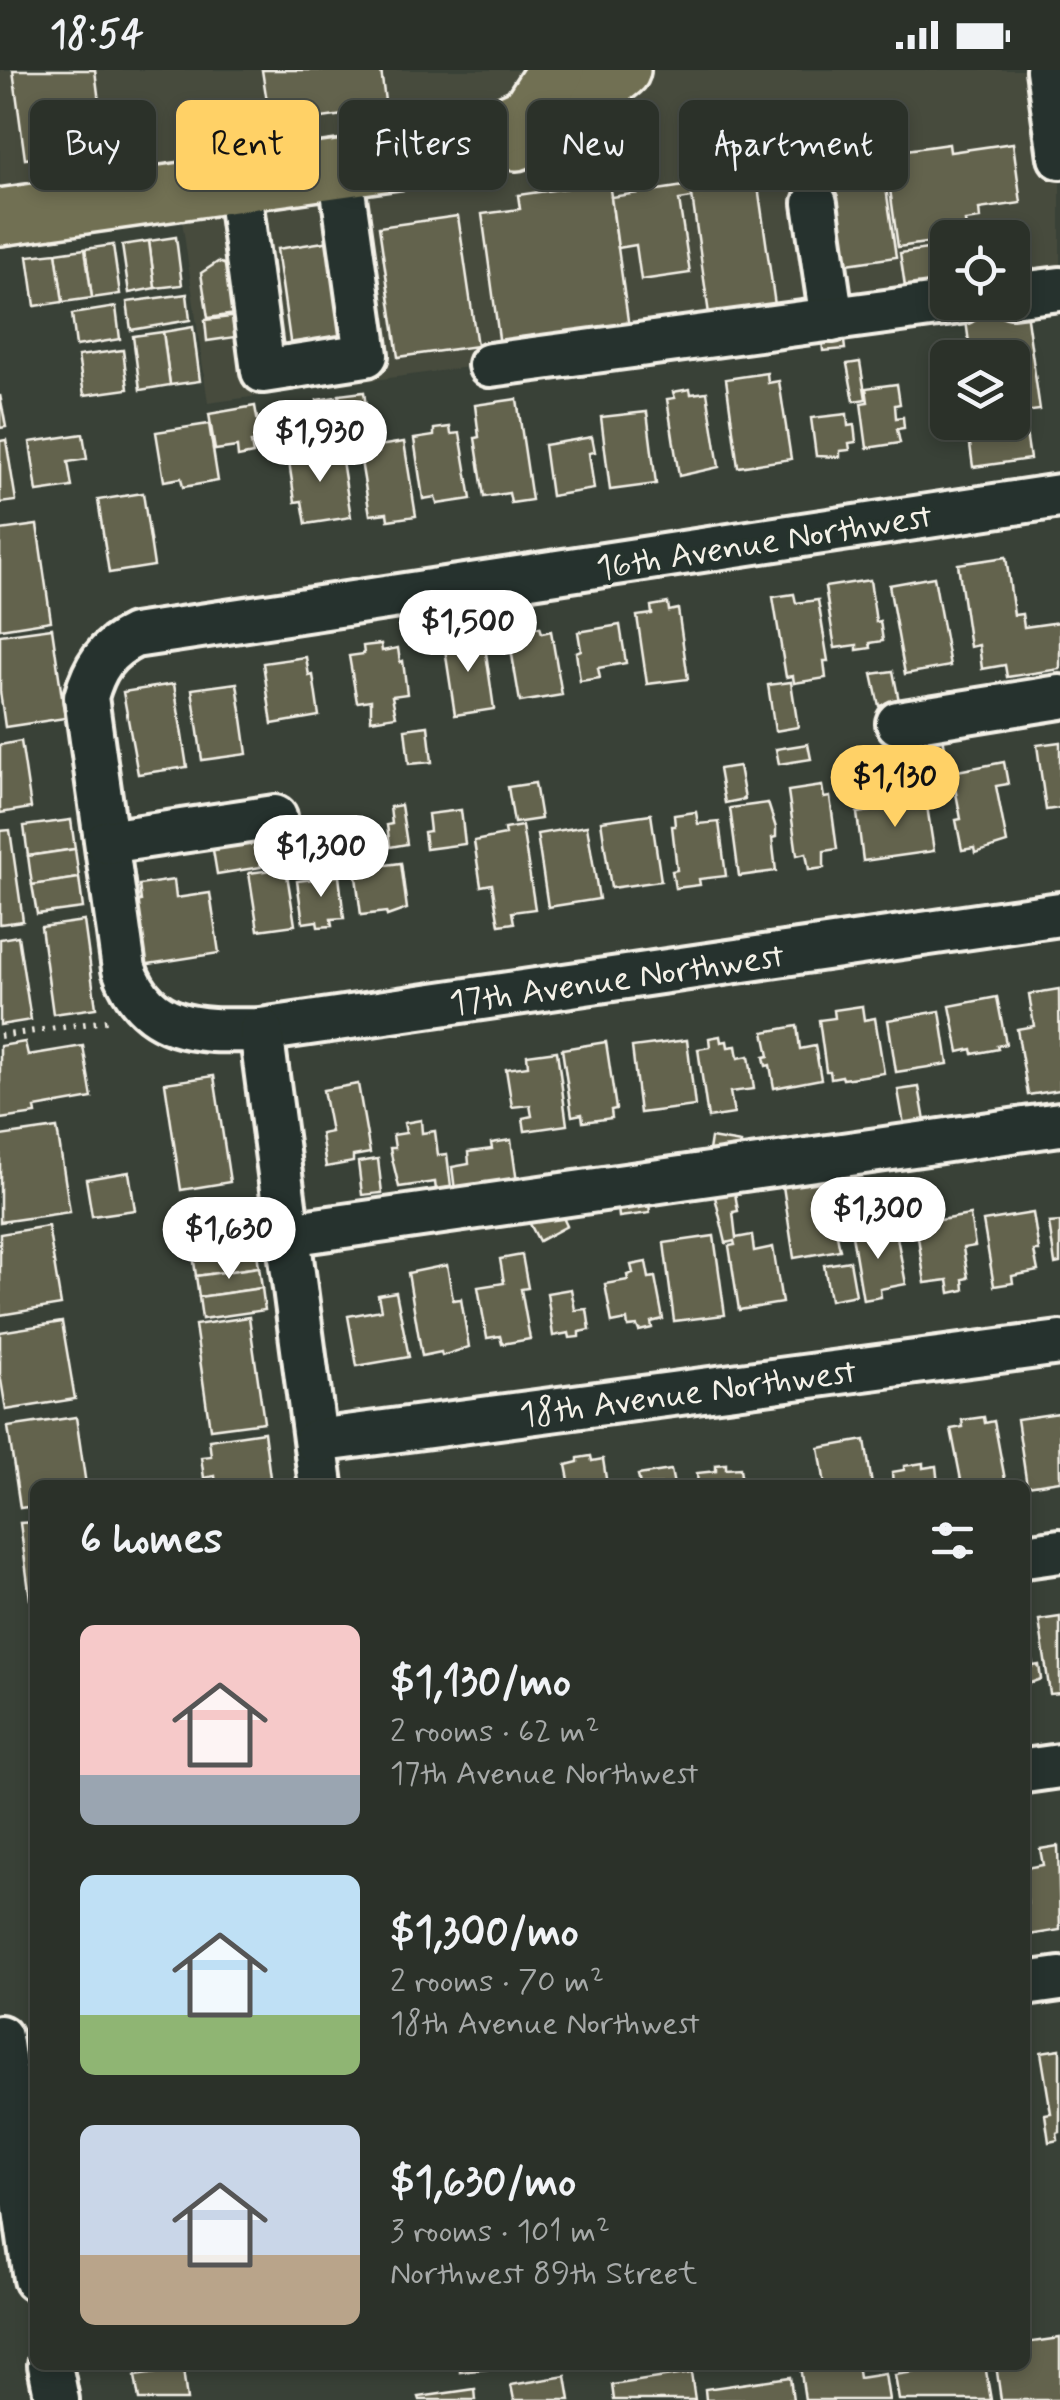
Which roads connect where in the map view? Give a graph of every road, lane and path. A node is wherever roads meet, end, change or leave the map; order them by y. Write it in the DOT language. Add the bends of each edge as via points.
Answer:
graph roads {
  1 [pos="556,70"];
  2 [pos="622,70"];
  3 [pos="1048,70"];
  4 [pos="507,124"];
  5 [pos="507,142"];
  6 [pos="1060,157"];
  7 [pos="190,190"];
  8 [pos="233,190"];
  9 [pos="343,190"];
  10 [pos="814,203"];
  11 [pos="0,217"];
  12 [pos="1060,289"];
  13 [pos="1030,293"];
  14 [pos="930,306"];
  15 [pos="832,320"];
  16 [pos="490,366"];
  17 [pos="1060,496"];
  18 [pos="1060,697"];
  19 [pos="898,723"];
  20 [pos="275,816"];
  21 [pos="107,842"];
  22 [pos="1060,914"];
  23 [pos="163,1018"];
  24 [pos="261,1030"];
  25 [pos="0,1036"];
  26 [pos="1060,1124"];
  27 [pos="288,1234"];
  28 [pos="1060,1343"];
  29 [pos="316,1441"];
  30 [pos="320,1480"];
  31 [pos="1060,1552"];
  32 [pos="1030,1555"];
  33 [pos="1060,1766"];
  34 [pos="1030,1770"];
  35 [pos="1060,1979"];
  36 [pos="1030,1983"];
  37 [pos="0,2038"];
  38 [pos="30,2245"];
  39 [pos="51,2370"];
  40 [pos="57,2400"];
  1 -- 4 [label="main road" via="528,114"];
  2 -- 5 [label="main road" via="533,137"];
  3 -- 6 [label="street"];
  7 -- 11 [label="main road"];
  8 -- 9 [label="street" via="263,371 366,356"];
  10 -- 15 [label="street"];
  12 -- 13 [label="street"];
  14 -- 15 [label="street"];
  15 -- 16 [label="street"];
  17 -- 21 [label="street, 16th Avenue Northwest" via="134,636 105,655 86,697"];
  18 -- 19 [label="street"];
  20 -- 21 [label="street"];
  21 -- 23 [label="street" via="124,969 137,996"];
  22 -- 24 [label="street, 17th Avenue Northwest"];
  23 -- 24 [label="street, 17th Avenue Northwest" via="210,1031"];
  23 -- 25 [label="path"];
  24 -- 27 [label="street"];
  26 -- 27 [label="street"];
  27 -- 29 [label="street"];
  28 -- 29 [label="street, 18th Avenue Northwest"];
  29 -- 30 [label="street"];
  31 -- 32 [label="street"];
  33 -- 34 [label="street"];
  35 -- 36 [label="street"];
  37 -- 38 [label="street"];
  39 -- 40 [label="street"];
}
